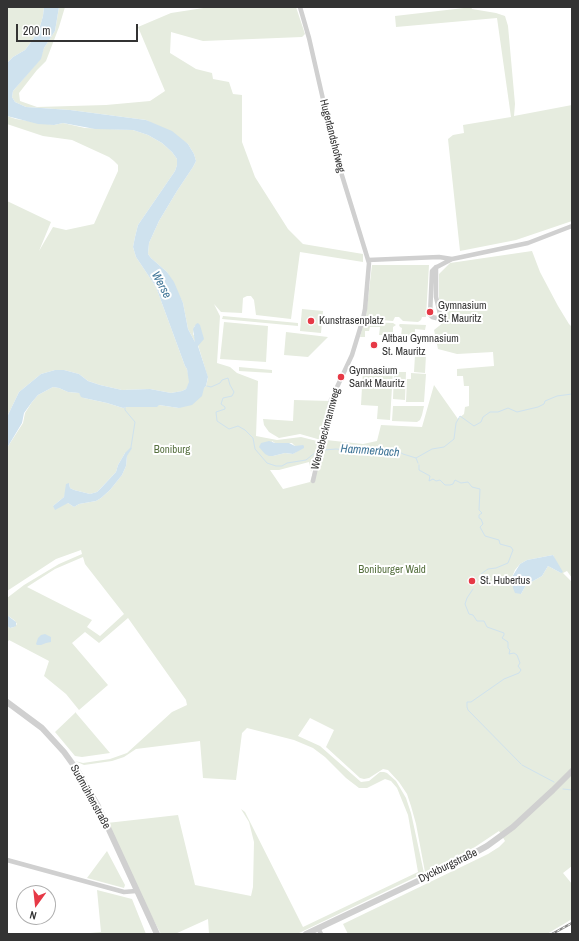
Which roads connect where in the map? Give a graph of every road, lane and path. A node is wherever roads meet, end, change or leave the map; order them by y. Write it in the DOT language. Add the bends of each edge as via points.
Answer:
graph roads {
  1 [pos="300,7"];
  2 [pos="572,226"];
  3 [pos="452,259"];
  4 [pos="369,261"];
  5 [pos="436,267"];
  6 [pos="313,481"];
  7 [pos="7,702"];
  8 [pos="572,772"];
  9 [pos="7,860"];
  10 [pos="136,891"];
  11 [pos="319,931"];
  12 [pos="157,934"];
  13 [pos="306,934"];
  1 -- 4 [label="street, Hugerlandshofweg" via="336,156"];
  2 -- 3 [label="street" via="518,246"];
  3 -- 4 [label="street" via="439,257"];
  3 -- 5 [label="street"];
  4 -- 6 [label="street, Wersebeckmannweg" via="363,319 351,358 331,400"];
  5 -- 5 [label="street" via="432,273 430,312 431,316 439,318"];
  7 -- 10 [label="street, Sudmühlenstraße" via="45,731 77,770 98,806"];
  8 -- 11 [label="street, Dyckburgstraße" via="513,827 487,846"];
  9 -- 10 [label="street" via="124,892"];
  10 -- 12 [label="street, Sudmühlenstraße"];
  11 -- 13 [label="street, Dyckburgstraße"];
}
